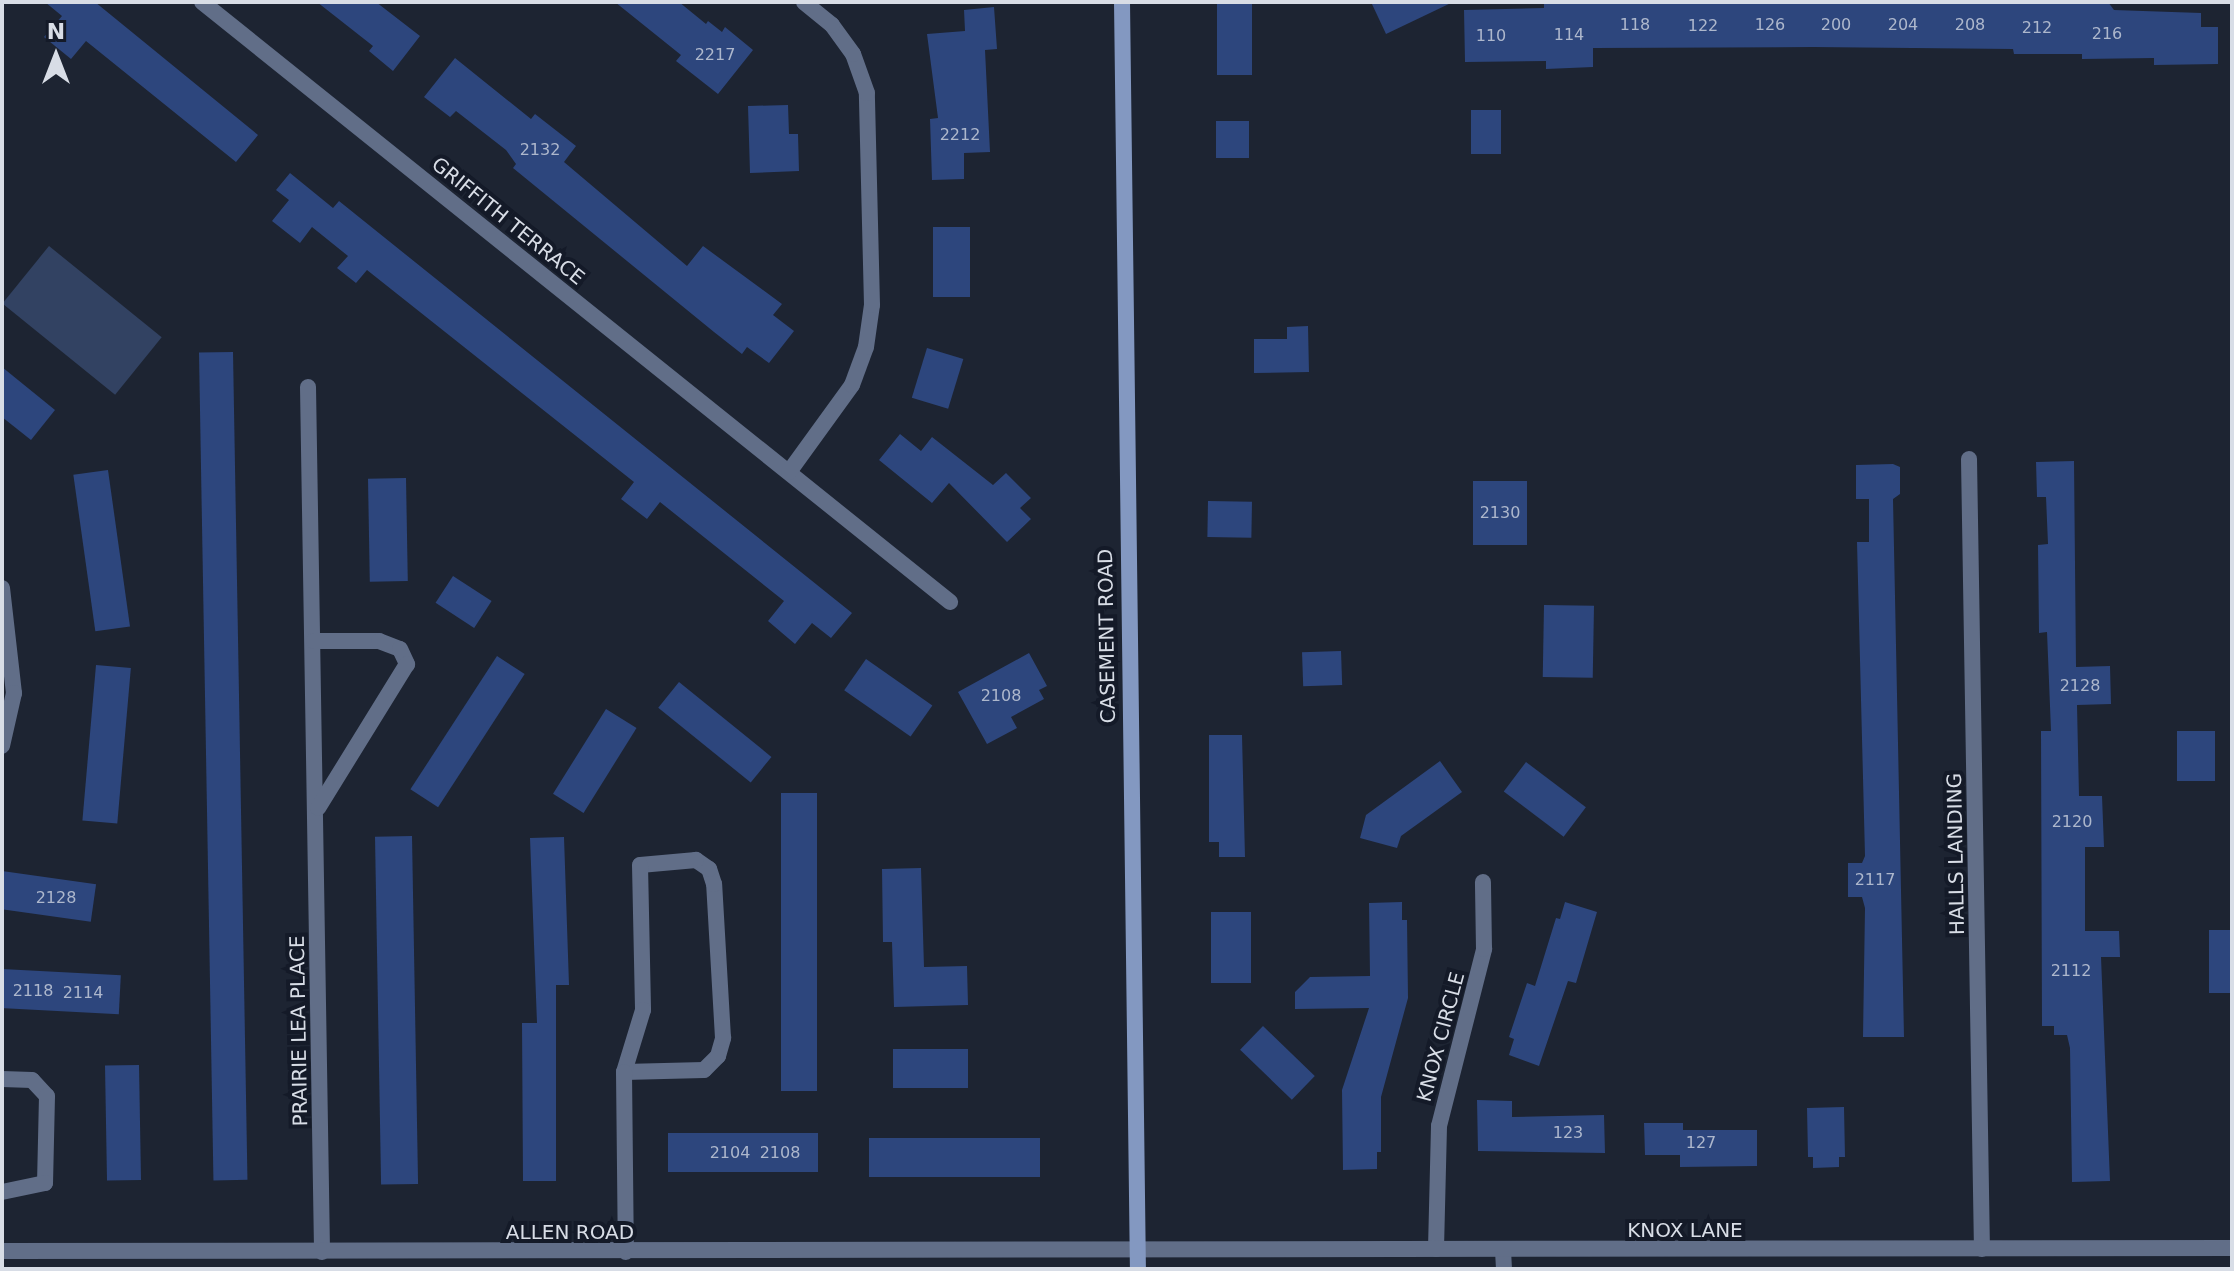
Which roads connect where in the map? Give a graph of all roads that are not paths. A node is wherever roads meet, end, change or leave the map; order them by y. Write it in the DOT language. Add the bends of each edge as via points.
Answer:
graph roads {
  1 [pos="202,2"];
  2 [pos="804,2"];
  3 [pos="1122,2"];
  4 [pos="308,387"];
  5 [pos="1969,459"];
  6 [pos="789,472"];
  7 [pos="2,588"];
  8 [pos="950,602"];
  9 [pos="314,641"];
  10 [pos="2,746"];
  11 [pos="317,810"];
  12 [pos="1483,882"];
  13 [pos="624,1072"];
  14 [pos="2,1079"];
  15 [pos="2,1192"];
  16 [pos="2232,1248"];
  17 [pos="1436,1249"];
  18 [pos="1982,1249"];
  19 [pos="1503,1250"];
  20 [pos="2,1251"];
  21 [pos="34,1251"];
  22 [pos="322,1252"];
  23 [pos="626,1252"];
  24 [pos="472,1260"];
  25 [pos="1138,1261"];
  26 [pos="35,1269"];
  27 [pos="1504,1269"];
  1 -- 6 [label="street, GRIFFITH TERRACE"];
  2 -- 6 [label="street" via="832,25 853,54 867,93 872,305 866,347 852,385"];
  3 -- 25 [label="street, CASEMENT ROAD"];
  4 -- 9 [label="street, PRAIRIE LEA PLACE"];
  5 -- 18 [label="street, HALLS LANDING"];
  6 -- 8 [label="street, GRIFFITH TERRACE"];
  7 -- 10 [label="street" via="14,693"];
  9 -- 11 [label="street, PRAIRIE LEA PLACE"];
  9 -- 11 [label="street" via="379,641 400,649 407,664"];
  11 -- 22 [label="street, PRAIRIE LEA PLACE"];
  12 -- 17 [label="street, KNOX CIRCLE" via="1484,949 1439,1126"];
  13 -- 13 [label="street" via="643,1010 640,865 696,860 709,869 714,884 723,1038 718,1056 704,1070"];
  13 -- 23 [label="street"];
  14 -- 15 [label="street" via="32,1080 47,1096 45,1183"];
  16 -- 18 [label="street, KNOX LANE"];
  17 -- 19 [label="street, KNOX LANE"];
  17 -- 25 [label="street, KNOX LANE"];
  18 -- 19 [label="street, KNOX LANE"];
  19 -- 27 [label="street"];
  20 -- 21 [label="street, ALLEN ROAD"];
  21 -- 22 [label="street, ALLEN ROAD"];
  21 -- 26 [label="street"];
  22 -- 24 [label="street, ALLEN ROAD"];
  23 -- 24 [label="street, ALLEN ROAD"];
  23 -- 25 [label="street, ALLEN ROAD"];
}
